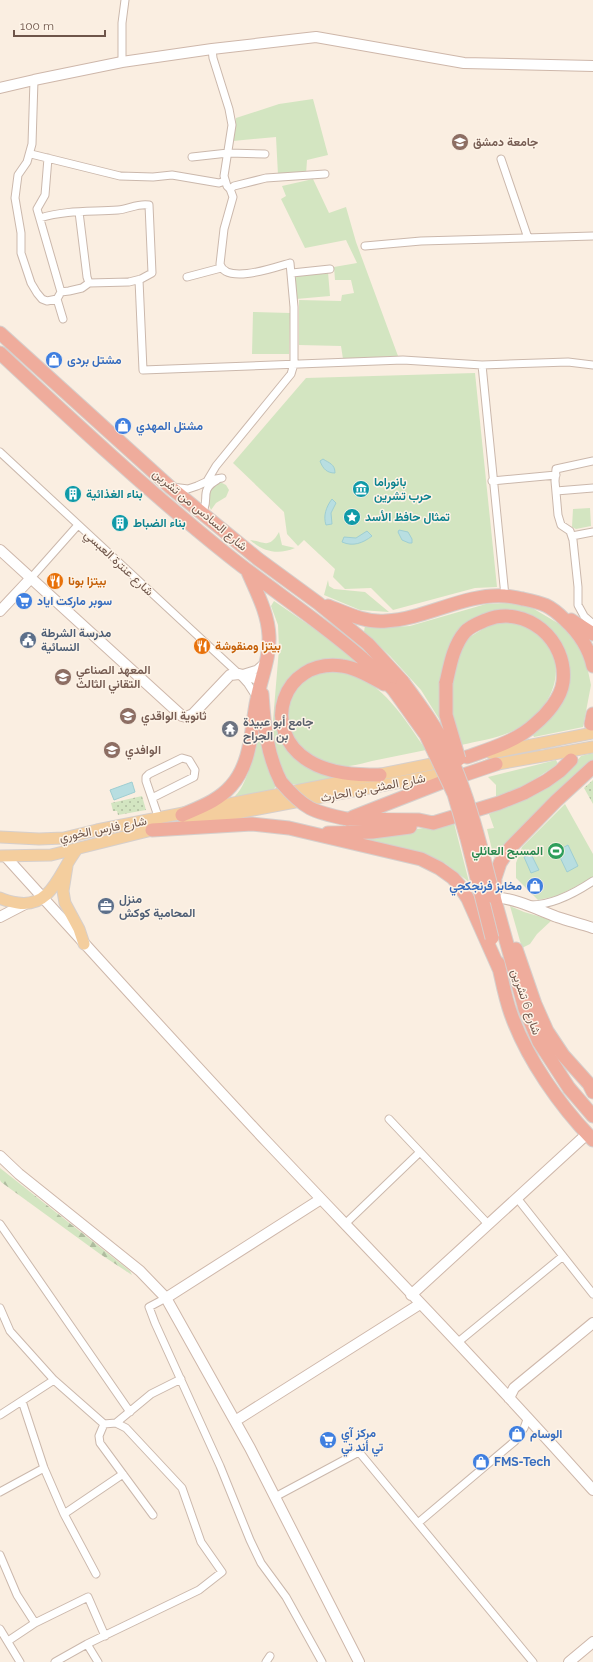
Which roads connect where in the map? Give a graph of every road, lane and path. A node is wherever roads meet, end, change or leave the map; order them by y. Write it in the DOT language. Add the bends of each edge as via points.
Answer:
graph roads {
  1 [pos="125,0"];
  2 [pos="212,49"];
  3 [pos="122,62"];
  4 [pos="593,66"];
  5 [pos="34,80"];
  6 [pos="0,88"];
  7 [pos="228,153"];
  8 [pos="30,154"];
  9 [pos="265,154"];
  10 [pos="192,157"];
  11 [pos="48,158"];
  12 [pos="501,159"];
  13 [pos="325,174"];
  14 [pos="225,181"];
  15 [pos="230,189"];
  16 [pos="79,212"];
  17 [pos="40,218"];
  18 [pos="593,236"];
  19 [pos="528,238"];
  20 [pos="365,246"];
  21 [pos="222,268"];
  22 [pos="330,269"];
  23 [pos="292,273"];
  24 [pos="187,277"];
  25 [pos="139,280"];
  26 [pos="89,283"];
  27 [pos="61,292"];
  28 [pos="57,299"];
  29 [pos="63,319"];
  30 [pos="0,333"];
  31 [pos="0,354"];
  32 [pos="294,364"];
  33 [pos="482,365"];
  34 [pos="593,365"];
  35 [pos="0,452"];
  36 [pos="593,461"];
  37 [pos="556,475"];
  38 [pos="207,481"];
  39 [pos="492,481"];
  40 [pos="170,487"];
  41 [pos="593,488"];
  42 [pos="556,491"];
  43 [pos="202,513"];
  44 [pos="78,525"];
  45 [pos="593,532"];
  46 [pos="572,536"];
  47 [pos="0,550"];
  48 [pos="247,571"];
  49 [pos="31,578"];
  50 [pos="505,596"];
  51 [pos="318,603"];
  52 [pos="553,608"];
  53 [pos="0,611"];
  54 [pos="593,624"];
  55 [pos="593,634"];
  56 [pos="267,660"];
  57 [pos="593,666"];
  58 [pos="239,674"];
  59 [pos="262,680"];
  60 [pos="398,685"];
  61 [pos="257,698"];
  62 [pos="592,724"];
  63 [pos="593,746"];
  64 [pos="467,757"];
  65 [pos="571,760"];
  66 [pos="496,764"];
  67 [pos="593,767"];
  68 [pos="380,775"];
  69 [pos="152,798"];
  70 [pos="182,815"];
  71 [pos="347,819"];
  72 [pos="433,823"];
  73 [pos="156,824"];
  74 [pos="317,834"];
  75 [pos="0,837"];
  76 [pos="478,838"];
  77 [pos="77,849"];
  78 [pos="2,854"];
  79 [pos="68,861"];
  80 [pos="593,881"];
  81 [pos="0,898"];
  82 [pos="44,898"];
  83 [pos="495,901"];
  84 [pos="25,904"];
  85 [pos="527,904"];
  86 [pos="0,917"];
  87 [pos="593,928"];
  88 [pos="84,944"];
  89 [pos="500,971"];
  90 [pos="593,1092"];
  91 [pos="593,1116"];
  92 [pos="389,1119"];
  93 [pos="590,1137"];
  94 [pos="420,1152"];
  95 [pos="0,1156"];
  96 [pos="517,1198"];
  97 [pos="321,1199"];
  98 [pos="0,1224"];
  99 [pos="345,1224"];
  100 [pos="488,1224"];
  101 [pos="563,1256"];
  102 [pos="593,1294"];
  103 [pos="411,1295"];
  104 [pos="166,1298"];
  105 [pos="420,1304"];
  106 [pos="0,1308"];
  107 [pos="593,1323"];
  108 [pos="457,1343"];
  109 [pos="180,1379"];
  110 [pos="54,1380"];
  111 [pos="509,1398"];
  112 [pos="22,1401"];
  113 [pos="130,1412"];
  114 [pos="0,1415"];
  115 [pos="528,1417"];
  116 [pos="235,1421"];
  117 [pos="116,1423"];
  118 [pos="104,1424"];
  119 [pos="44,1468"];
  120 [pos="123,1474"];
  121 [pos="593,1490"];
  122 [pos="0,1492"];
  123 [pos="275,1497"];
  124 [pos="64,1514"];
  125 [pos="153,1515"];
  126 [pos="418,1523"];
  127 [pos="0,1555"];
  128 [pos="96,1574"];
  129 [pos="35,1623"];
  130 [pos="0,1629"];
  131 [pos="105,1636"];
  132 [pos="8,1641"];
  133 [pos="593,1642"];
  134 [pos="87,1644"];
  135 [pos="20,1662"];
  136 [pos="55,1662"];
  137 [pos="98,1662"];
  138 [pos="322,1662"];
  139 [pos="359,1662"];
  140 [pos="533,1662"];
  141 [pos="568,1662"];
  1 -- 3 [label="street"];
  2 -- 3 [label="street"];
  2 -- 4 [label="street" via="316,37 464,63"];
  2 -- 7 [label="street" via="231,117 232,131"];
  3 -- 5 [label="street"];
  5 -- 6 [label="street"];
  5 -- 8 [label="street"];
  7 -- 9 [label="street"];
  7 -- 10 [label="street"];
  7 -- 14 [label="street"];
  8 -- 11 [label="street"];
  8 -- 28 [label="street" via="18,175 15,198 21,233 21,253 37,293 47,301"];
  11 -- 14 [label="street" via="120,176 172,175 219,183"];
  11 -- 17 [label="street" via="45,195 37,209"];
  12 -- 19 [label="street"];
  13 -- 15 [label="street" via="266,178"];
  14 -- 15 [label="street"];
  15 -- 21 [label="street" via="233,197 222,244"];
  16 -- 17 [label="street"];
  16 -- 25 [label="street" via="149,205 152,273"];
  16 -- 26 [label="street"];
  17 -- 27 [label="street"];
  18 -- 19 [label="street"];
  19 -- 20 [label="street" via="421,241"];
  21 -- 23 [label="street" via="226,272 243,274 290,263"];
  21 -- 24 [label="street"];
  22 -- 23 [label="street"];
  23 -- 32 [label="street"];
  25 -- 26 [label="street"];
  25 -- 32 [label="street" via="143,370"];
  26 -- 27 [label="street" via="82,288"];
  27 -- 28 [label="street"];
  28 -- 29 [label="street"];
  30 -- 40 [label="highway, شارع السادس من تشرين"];
  31 -- 48 [label="highway, شارع السادس من تشرين" via="112,458"];
  32 -- 33 [label="street" via="403,360"];
  32 -- 38 [label="street" via="291,374 216,466"];
  33 -- 34 [label="street" via="568,362"];
  33 -- 39 [label="street"];
  35 -- 44 [label="street, شارع عنترة العبسي"];
  36 -- 37 [label="street" via="556,469"];
  37 -- 39 [label="street"];
  37 -- 42 [label="street"];
  38 -- 40 [label="street" via="188,489"];
  38 -- 43 [label="street" via="221,478 206,490"];
  39 -- 50 [label="street"];
  40 -- 43 [label="highway, شارع السادس من تشرين"];
  41 -- 42 [label="street"];
  42 -- 46 [label="street" via="561,525 570,531"];
  43 -- 51 [label="highway, شارع السادس من تشرين" via="258,559"];
  44 -- 49 [label="street"];
  44 -- 58 [label="street, شارع عنترة العبسي"];
  45 -- 46 [label="street"];
  46 -- 54 [label="street" via="578,605 584,616"];
  47 -- 49 [label="street"];
  48 -- 56 [label="highway" via="267,620"];
  48 -- 60 [label="highway, شارع السادس من تشرين"];
  49 -- 53 [label="street"];
  49 -- 58 [label="street" via="182,716 193,714 227,677"];
  50 -- 51 [label="highway" via="472,600 384,622 362,619"];
  50 -- 52 [label="highway"];
  51 -- 60 [label="highway, شارع السادس من تشرين" via="368,644"];
  52 -- 55 [label="highway"];
  52 -- 57 [label="highway" via="572,626 590,654"];
  56 -- 58 [label="street" via="257,669"];
  56 -- 59 [label="highway"];
  58 -- 59 [label="street"];
  58 -- 61 [label="street, شارع عنترة العبسي"];
  59 -- 61 [label="highway"];
  59 -- 71 [label="highway, bridge" via="268,751 281,782 295,799 308,808"];
  60 -- 68 [label="highway" via="345,666 319,666 307,670 292,683 283,701 282,720 285,735 296,751 305,758 322,767 346,774"];
  60 -- 76 [label="highway, bridge" via="437,730 465,794"];
  60 -- 89 [label="highway, شارع 6 تشرين, bridge" via="426,735 454,794"];
  61 -- 70 [label="highway" via="246,756 239,775 216,799"];
  62 -- 64 [label="main road, شارع فارس الخوري"];
  63 -- 66 [label="main road, شارع المثنى بن الحارث"];
  64 -- 68 [label="main road, شارع فارس الخوري"];
  64 -- 76 [label="highway, bridge" via="493,748 525,732 548,710 559,694 563,682 560,654 544,630 530,621 503,616 478,624 466,631 452,657 446,683 446,715 470,793"];
  65 -- 72 [label="highway" via="546,781 524,793"];
  66 -- 71 [label="highway"];
  66 -- 73 [label="main road, شارع المثنى بن الحارث"];
  67 -- 83 [label="highway" via="556,800 510,848 500,863 495,878"];
  68 -- 70 [label="main road, شارع فارس الخوري"];
  69 -- 69 [label="street" via="194,777 195,770 189,760 182,758 147,775 146,781"];
  69 -- 73 [label="street"];
  70 -- 73 [label="main road, شارع فارس الخوري"];
  71 -- 72 [label="highway" via="419,820"];
  72 -- 74 [label="highway" via="372,832"];
  73 -- 74 [label="highway" via="252,824"];
  73 -- 75 [label="main road, شارع فارس الخوري" via="97,830 64,838"];
  73 -- 77 [label="main road, شارع فارس الخوري"];
  74 -- 89 [label="highway" via="421,859 453,878 468,899"];
  76 -- 83 [label="highway, bridge"];
  77 -- 78 [label="main road, شارع فارس الخوري" via="50,855"];
  77 -- 79 [label="main road"];
  78 -- 82 [label="street"];
  79 -- 82 [label="main road"];
  79 -- 88 [label="main road" via="63,891 65,904"];
  80 -- 85 [label="street" via="542,905"];
  81 -- 84 [label="main road"];
  82 -- 84 [label="main road"];
  82 -- 88 [label="street"];
  83 -- 85 [label="street" via="507,898"];
  83 -- 90 [label="highway" via="504,918 547,1031 562,1055 589,1084"];
  83 -- 91 [label="highway, شارع 6 تشرين" via="525,1009 539,1042 569,1088"];
  84 -- 86 [label="street"];
  85 -- 87 [label="street"];
  88 -- 97 [label="street"];
  89 -- 93 [label="highway, شارع 6 تشرين" via="510,1013 524,1046 557,1097"];
  92 -- 94 [label="street"];
  93 -- 96 [label="street"];
  94 -- 99 [label="street"];
  94 -- 100 [label="street"];
  95 -- 104 [label="street" via="140,1271"];
  96 -- 100 [label="street"];
  96 -- 101 [label="street"];
  97 -- 99 [label="street"];
  97 -- 104 [label="street"];
  98 -- 113 [label="street"];
  99 -- 103 [label="street"];
  100 -- 103 [label="street"];
  101 -- 102 [label="street"];
  101 -- 108 [label="street"];
  103 -- 105 [label="street"];
  104 -- 109 [label="street" via="149,1308"];
  104 -- 116 [label="street"];
  105 -- 108 [label="street"];
  105 -- 116 [label="street"];
  106 -- 110 [label="street" via="10,1331"];
  107 -- 111 [label="street" via="514,1388"];
  108 -- 111 [label="street"];
  109 -- 113 [label="street" via="151,1394"];
  109 -- 138 [label="street" via="261,1563 286,1597"];
  110 -- 112 [label="street"];
  110 -- 118 [label="street"];
  111 -- 115 [label="street"];
  112 -- 114 [label="street"];
  112 -- 119 [label="street"];
  113 -- 117 [label="street"];
  115 -- 121 [label="street"];
  115 -- 126 [label="street" via="515,1441"];
  116 -- 123 [label="street"];
  117 -- 118 [label="street"];
  117 -- 131 [label="street" via="126,1428 182,1488 201,1542 222,1572 199,1590"];
  118 -- 120 [label="street" via="100,1443"];
  119 -- 122 [label="street"];
  119 -- 124 [label="street"];
  120 -- 124 [label="street"];
  120 -- 125 [label="street"];
  123 -- 126 [label="street" via="359,1452"];
  123 -- 139 [label="street"];
  124 -- 128 [label="street"];
  126 -- 140 [label="street"];
  127 -- 129 [label="street" via="17,1595"];
  129 -- 131 [label="street" via="88,1597"];
  129 -- 132 [label="street"];
  130 -- 132 [label="street"];
  131 -- 134 [label="street"];
  132 -- 135 [label="street"];
  133 -- 141 [label="street"];
  134 -- 136 [label="street"];
  134 -- 137 [label="street"];
}
